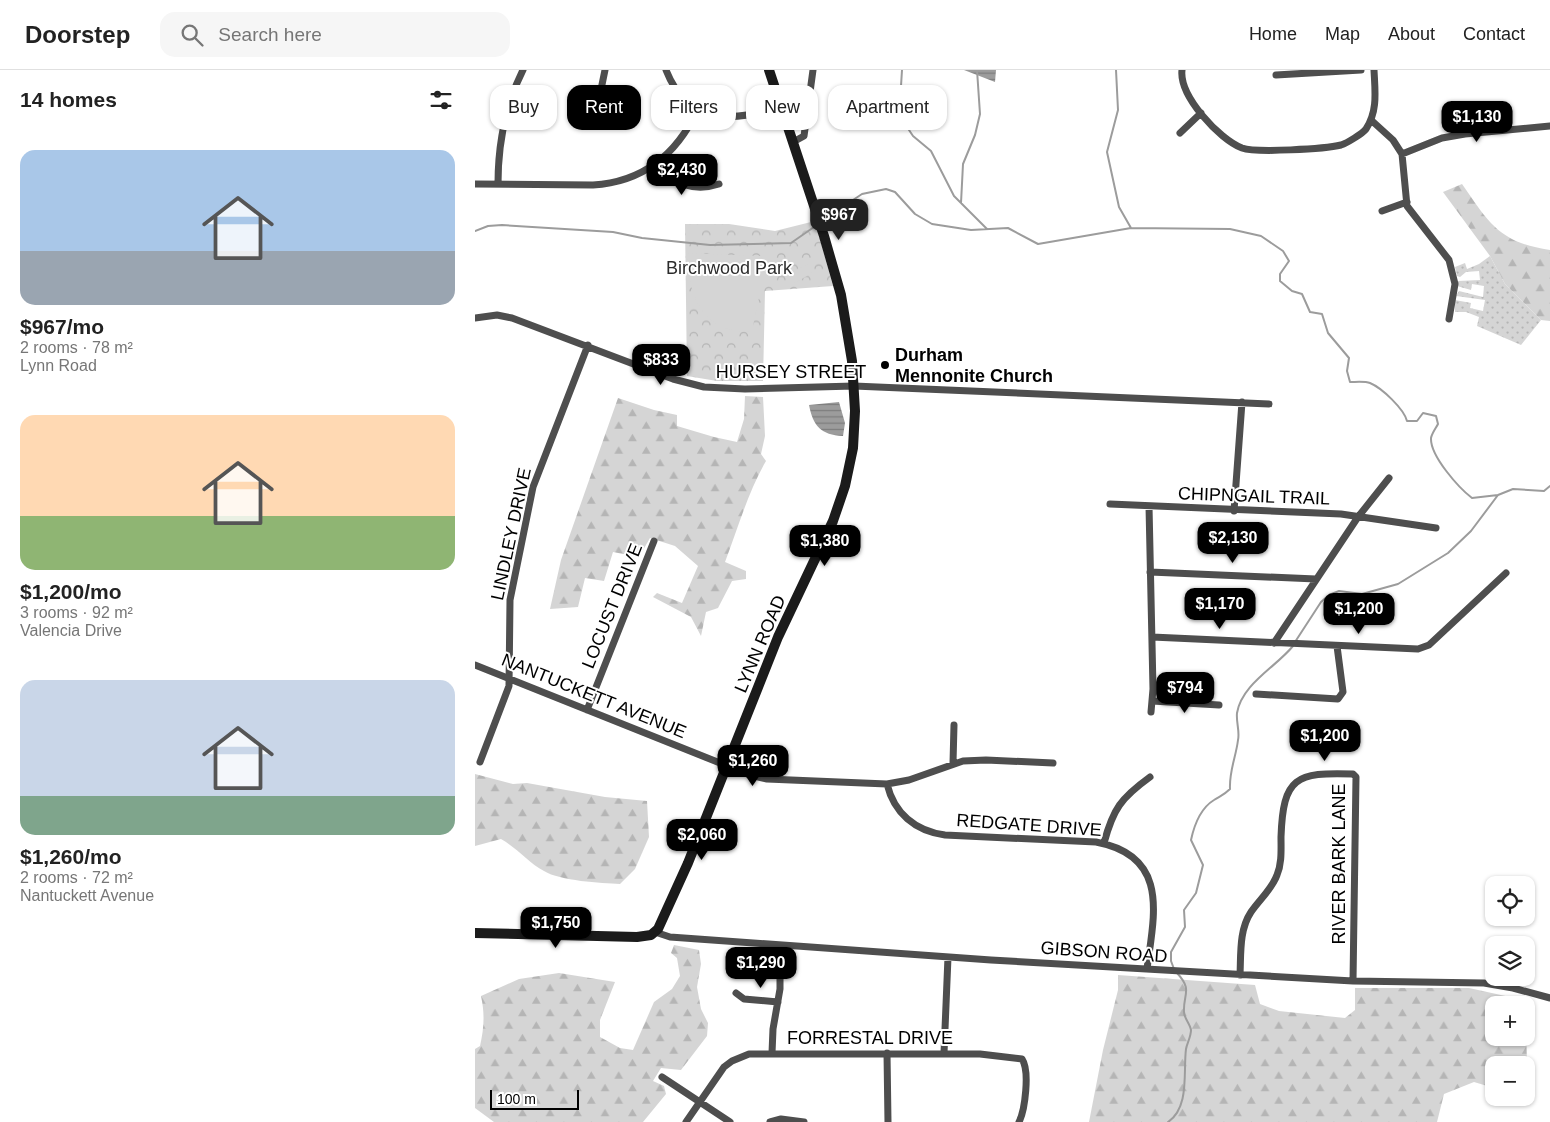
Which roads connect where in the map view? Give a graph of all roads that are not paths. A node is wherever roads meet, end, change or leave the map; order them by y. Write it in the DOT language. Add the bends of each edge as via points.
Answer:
graph roads {
  1 [pos="522,70"];
  2 [pos="605,70"];
  3 [pos="666,70"];
  4 [pos="769,70"];
  5 [pos="813,70"];
  6 [pos="1181,70"];
  7 [pos="1361,70"];
  8 [pos="1374,70"];
  9 [pos="1276,75"];
  10 [pos="602,85"];
  11 [pos="673,85"];
  12 [pos="774,85"];
  13 [pos="1201,113"];
  14 [pos="1371,120"];
  15 [pos="1550,126"];
  16 [pos="686,130"];
  17 [pos="789,130"];
  18 [pos="1180,133"];
  19 [pos="793,142"];
  20 [pos="1402,154"];
  21 [pos="655,166"];
  22 [pos="475,184"];
  23 [pos="498,184"];
  24 [pos="719,184"];
  25 [pos="1407,202"];
  26 [pos="1383,211"];
  27 [pos="475,318"];
  28 [pos="1449,319"];
  29 [pos="588,345"];
  30 [pos="854,386"];
  31 [pos="1242,402"];
  32 [pos="1269,404"];
  33 [pos="1389,478"];
  34 [pos="1110,504"];
  35 [pos="1149,506"];
  36 [pos="1234,511"];
  37 [pos="1358,517"];
  38 [pos="1436,528"];
  39 [pos="654,541"];
  40 [pos="1149,572"];
  41 [pos="1507,572"];
  42 [pos="1316,579"];
  43 [pos="1152,638"];
  44 [pos="1274,643"];
  45 [pos="1337,646"];
  46 [pos="475,665"];
  47 [pos="510,679"];
  48 [pos="1256,694"];
  49 [pos="1153,701"];
  50 [pos="1219,706"];
  51 [pos="587,710"];
  52 [pos="1151,712"];
  53 [pos="954,725"];
  54 [pos="480,762"];
  55 [pos="953,763"];
  56 [pos="1053,763"];
  57 [pos="727,766"];
  58 [pos="1150,777"];
  59 [pos="887,784"];
  60 [pos="1104,843"];
  61 [pos="655,932"];
  62 [pos="475,933"];
  63 [pos="779,946"];
  64 [pos="948,957"];
  65 [pos="1147,969"];
  66 [pos="1240,974"];
  67 [pos="1353,981"];
  68 [pos="736,993"];
  69 [pos="1550,998"];
  70 [pos="778,1002"];
  71 [pos="772,1053"];
  72 [pos="887,1053"];
  73 [pos="944,1053"];
  74 [pos="662,1077"];
  75 [pos="700,1102"];
  76 [pos="686,1122"];
  77 [pos="730,1122"];
  78 [pos="770,1122"];
  79 [pos="804,1122"];
  80 [pos="888,1122"];
  81 [pos="1019,1122"];
  1 -- 23 [label="street" via="501,138"];
  2 -- 10 [label="street"];
  3 -- 11 [label="street"];
  4 -- 12 [label="street, LYNN ROAD"];
  5 -- 19 [label="street" via="804,136"];
  6 -- 13 [label="street" via="1189,98"];
  7 -- 9 [label="street"];
  8 -- 14 [label="street" via="1375,107"];
  13 -- 14 [label="street" via="1222,136 1241,147 1257,151 1341,145 1365,131"];
  13 -- 18 [label="street"];
  14 -- 20 [label="street" via="1393,140"];
  15 -- 20 [label="street" via="1443,138"];
  16 -- 21 [label="street"];
  17 -- 19 [label="street, LYNN ROAD"];
  19 -- 30 [label="street, LYNN ROAD" via="839,286 850,340"];
  20 -- 25 [label="street"];
  21 -- 23 [label="street" via="632,178 608,184"];
  21 -- 24 [label="street" via="688,187"];
  22 -- 23 [label="street"];
  25 -- 26 [label="street"];
  25 -- 28 [label="street" via="1418,222 1449,260 1455,284"];
  27 -- 29 [label="street, HURSEY STREET" via="497,315 512,318"];
  29 -- 30 [label="street, HURSEY STREET" via="699,386 745,389"];
  29 -- 47 [label="street, LINDLEY DRIVE" via="529,500 510,600"];
  30 -- 31 [label="street, HURSEY STREET"];
  30 -- 57 [label="street, LYNN ROAD" via="853,448 843,494 778,637"];
  31 -- 32 [label="street, HURSEY STREET"];
  31 -- 36 [label="street"];
  33 -- 37 [label="street"];
  34 -- 35 [label="street, CHIPNGAIL TRAIL"];
  35 -- 36 [label="street, CHIPNGAIL TRAIL"];
  35 -- 40 [label="street"];
  36 -- 37 [label="street, CHIPNGAIL TRAIL"];
  37 -- 38 [label="street, CHIPNGAIL TRAIL"];
  37 -- 42 [label="street"];
  39 -- 51 [label="street, LOCUST DRIVE"];
  40 -- 42 [label="street"];
  40 -- 43 [label="street"];
  41 -- 45 [label="street" via="1424,647"];
  42 -- 44 [label="street"];
  43 -- 44 [label="street"];
  43 -- 49 [label="street"];
  44 -- 45 [label="street"];
  45 -- 48 [label="street" via="1343,692 1338,699"];
  46 -- 47 [label="street, NANTUCKETT AVENUE"];
  47 -- 51 [label="street, NANTUCKETT AVENUE"];
  47 -- 54 [label="street, LINDLEY DRIVE" via="508,692"];
  49 -- 50 [label="street"];
  49 -- 52 [label="street"];
  51 -- 57 [label="street, NANTUCKETT AVENUE"];
  53 -- 55 [label="street"];
  55 -- 56 [label="street, NANTUCKETT AVENUE" via="976,760"];
  55 -- 59 [label="street, NANTUCKETT AVENUE" via="909,780"];
  57 -- 59 [label="street, NANTUCKETT AVENUE" via="767,779"];
  57 -- 61 [label="street, LYNN ROAD" via="666,915"];
  58 -- 60 [label="street" via="1119,803"];
  59 -- 60 [label="street, REDGATE DRIVE" via="898,810 927,832"];
  60 -- 65 [label="street, REDGATE DRIVE" via="1121,850 1138,864 1152,888 1155,908"];
  61 -- 62 [label="street" via="637,937"];
  61 -- 63 [label="street, GIBSON ROAD" via="670,937"];
  63 -- 64 [label="street, GIBSON ROAD"];
  63 -- 70 [label="street"];
  64 -- 65 [label="street, GIBSON ROAD"];
  64 -- 73 [label="street"];
  65 -- 66 [label="street, GIBSON ROAD"];
  66 -- 67 [label="street, GIBSON ROAD"];
  66 -- 67 [label="street, RIVER BARK LANE" via="1244,927 1251,912 1272,886 1279,869 1282,809 1286,795 1299,780 1313,774 1353,774 1356,778"];
  67 -- 69 [label="street, GIBSON ROAD" via="1485,984"];
  68 -- 70 [label="street" via="743,999"];
  70 -- 71 [label="street"];
  71 -- 72 [label="street, FORRESTAL DRIVE"];
  71 -- 75 [label="street, FORRESTAL DRIVE" via="749,1054 732,1061 720,1071"];
  72 -- 73 [label="street, FORRESTAL DRIVE"];
  72 -- 80 [label="street"];
  73 -- 81 [label="street, FORRESTAL DRIVE" via="1021,1059 1025,1063 1025,1088 1024,1109"];
  74 -- 75 [label="street"];
  75 -- 76 [label="street, FORRESTAL DRIVE"];
  75 -- 77 [label="street"];
  78 -- 79 [label="street" via="781,1119"];
}
